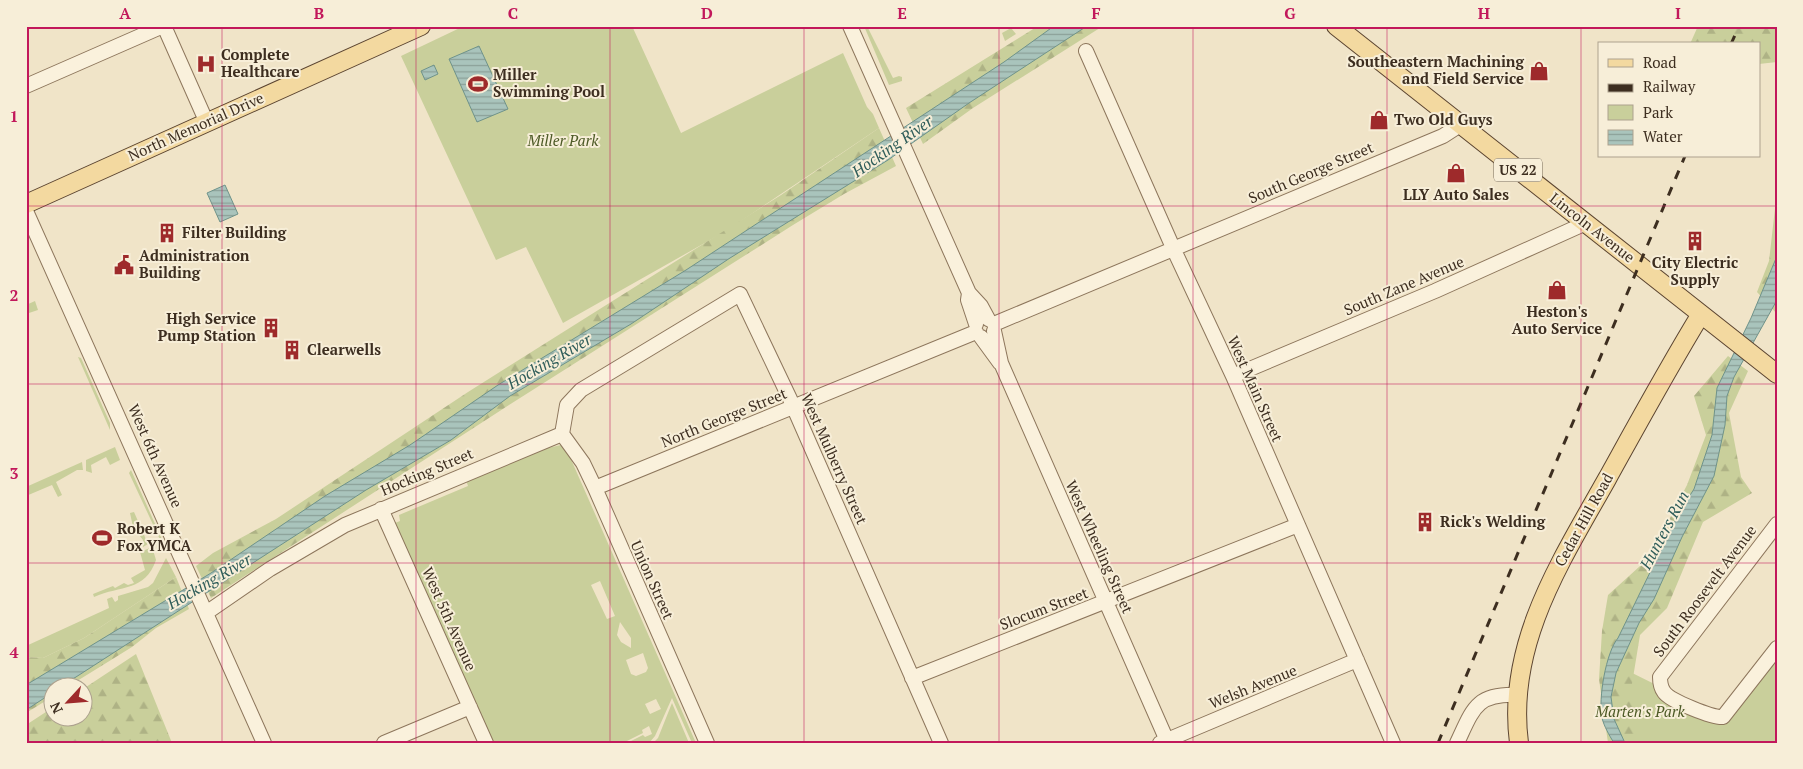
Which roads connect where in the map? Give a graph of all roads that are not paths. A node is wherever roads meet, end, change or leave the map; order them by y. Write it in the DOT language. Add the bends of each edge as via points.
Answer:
graph roads {
  1 [pos="163,26"];
  2 [pos="421,26"];
  3 [pos="850,26"];
  4 [pos="1336,26"];
  5 [pos="393,32"];
  6 [pos="1086,50"];
  7 [pos="26,86"];
  8 [pos="207,123"];
  9 [pos="1460,125"];
  10 [pos="26,204"];
  11 [pos="26,211"];
  12 [pos="1586,223"];
  13 [pos="1174,250"];
  14 [pos="1701,314"];
  15 [pos="985,328"];
  16 [pos="1777,374"];
  17 [pos="1233,376"];
  18 [pos="794,407"];
  19 [pos="562,434"];
  20 [pos="595,488"];
  21 [pos="381,509"];
  22 [pos="1777,524"];
  23 [pos="1298,525"];
  24 [pos="1106,603"];
  25 [pos="205,610"];
  26 [pos="1777,648"];
  27 [pos="1357,660"];
  28 [pos="912,678"];
  29 [pos="1518,695"];
  30 [pos="470,707"];
  31 [pos="1165,742"];
  32 [pos="264,743"];
  33 [pos="384,743"];
  34 [pos="486,743"];
  35 [pos="707,743"];
  36 [pos="941,743"];
  37 [pos="1393,743"];
  38 [pos="1457,743"];
  39 [pos="1519,743"];
  1 -- 7 [label="street"];
  1 -- 8 [label="street"];
  2 -- 5 [label="main road, North Memorial Drive"];
  3 -- 15 [label="street, West Wheeling Street" via="969,293 968,300"];
  4 -- 9 [label="main road, Lincoln Avenue / US 22"];
  5 -- 8 [label="main road, North Memorial Drive"];
  6 -- 13 [label="street, West Main Street"];
  8 -- 10 [label="main road, North Memorial Drive"];
  9 -- 12 [label="main road, Lincoln Avenue / US 22"];
  9 -- 13 [label="street, South George Street" via="1443,136"];
  11 -- 25 [label="street, West 6th Avenue"];
  12 -- 14 [label="main road, Lincoln Avenue / US 22"];
  12 -- 17 [label="street, South Zane Avenue"];
  13 -- 15 [label="street, North George Street"];
  13 -- 17 [label="street, West Main Street"];
  14 -- 16 [label="main road, Lincoln Avenue / US 22"];
  14 -- 29 [label="main road, Cedar Hill Road" via="1541,600 1524,650"];
  15 -- 18 [label="street, North George Street"];
  15 -- 24 [label="street, West Wheeling Street"];
  17 -- 23 [label="street, West Main Street"];
  18 -- 19 [label="street, West Mulberry Street" via="740,294 609,372 572,399 564,412"];
  18 -- 20 [label="street, North George Street"];
  18 -- 28 [label="street, West Mulberry Street"];
  19 -- 20 [label="street, Union Street" via="583,463"];
  19 -- 21 [label="street, Hocking Street"];
  20 -- 35 [label="street, Union Street"];
  21 -- 25 [label="street, Hocking Street" via="306,546"];
  21 -- 30 [label="street, West 5th Avenue"];
  22 -- 26 [label="street, South Roosevelt Avenue" via="1660,677 1663,691 1667,696 1723,717"];
  23 -- 24 [label="street, Slocum Street"];
  23 -- 27 [label="street, West Main Street"];
  24 -- 28 [label="street, Slocum Street"];
  24 -- 31 [label="street, West Wheeling Street"];
  25 -- 32 [label="street, West 6th Avenue"];
  27 -- 31 [label="street, Welsh Avenue"];
  27 -- 37 [label="street, West Main Street"];
  28 -- 36 [label="street, West Mulberry Street"];
  29 -- 38 [label="street" via="1484,699 1469,716"];
  29 -- 39 [label="main road, Cedar Hill Road"];
  30 -- 33 [label="street"];
  30 -- 34 [label="street, West 5th Avenue"];
}
